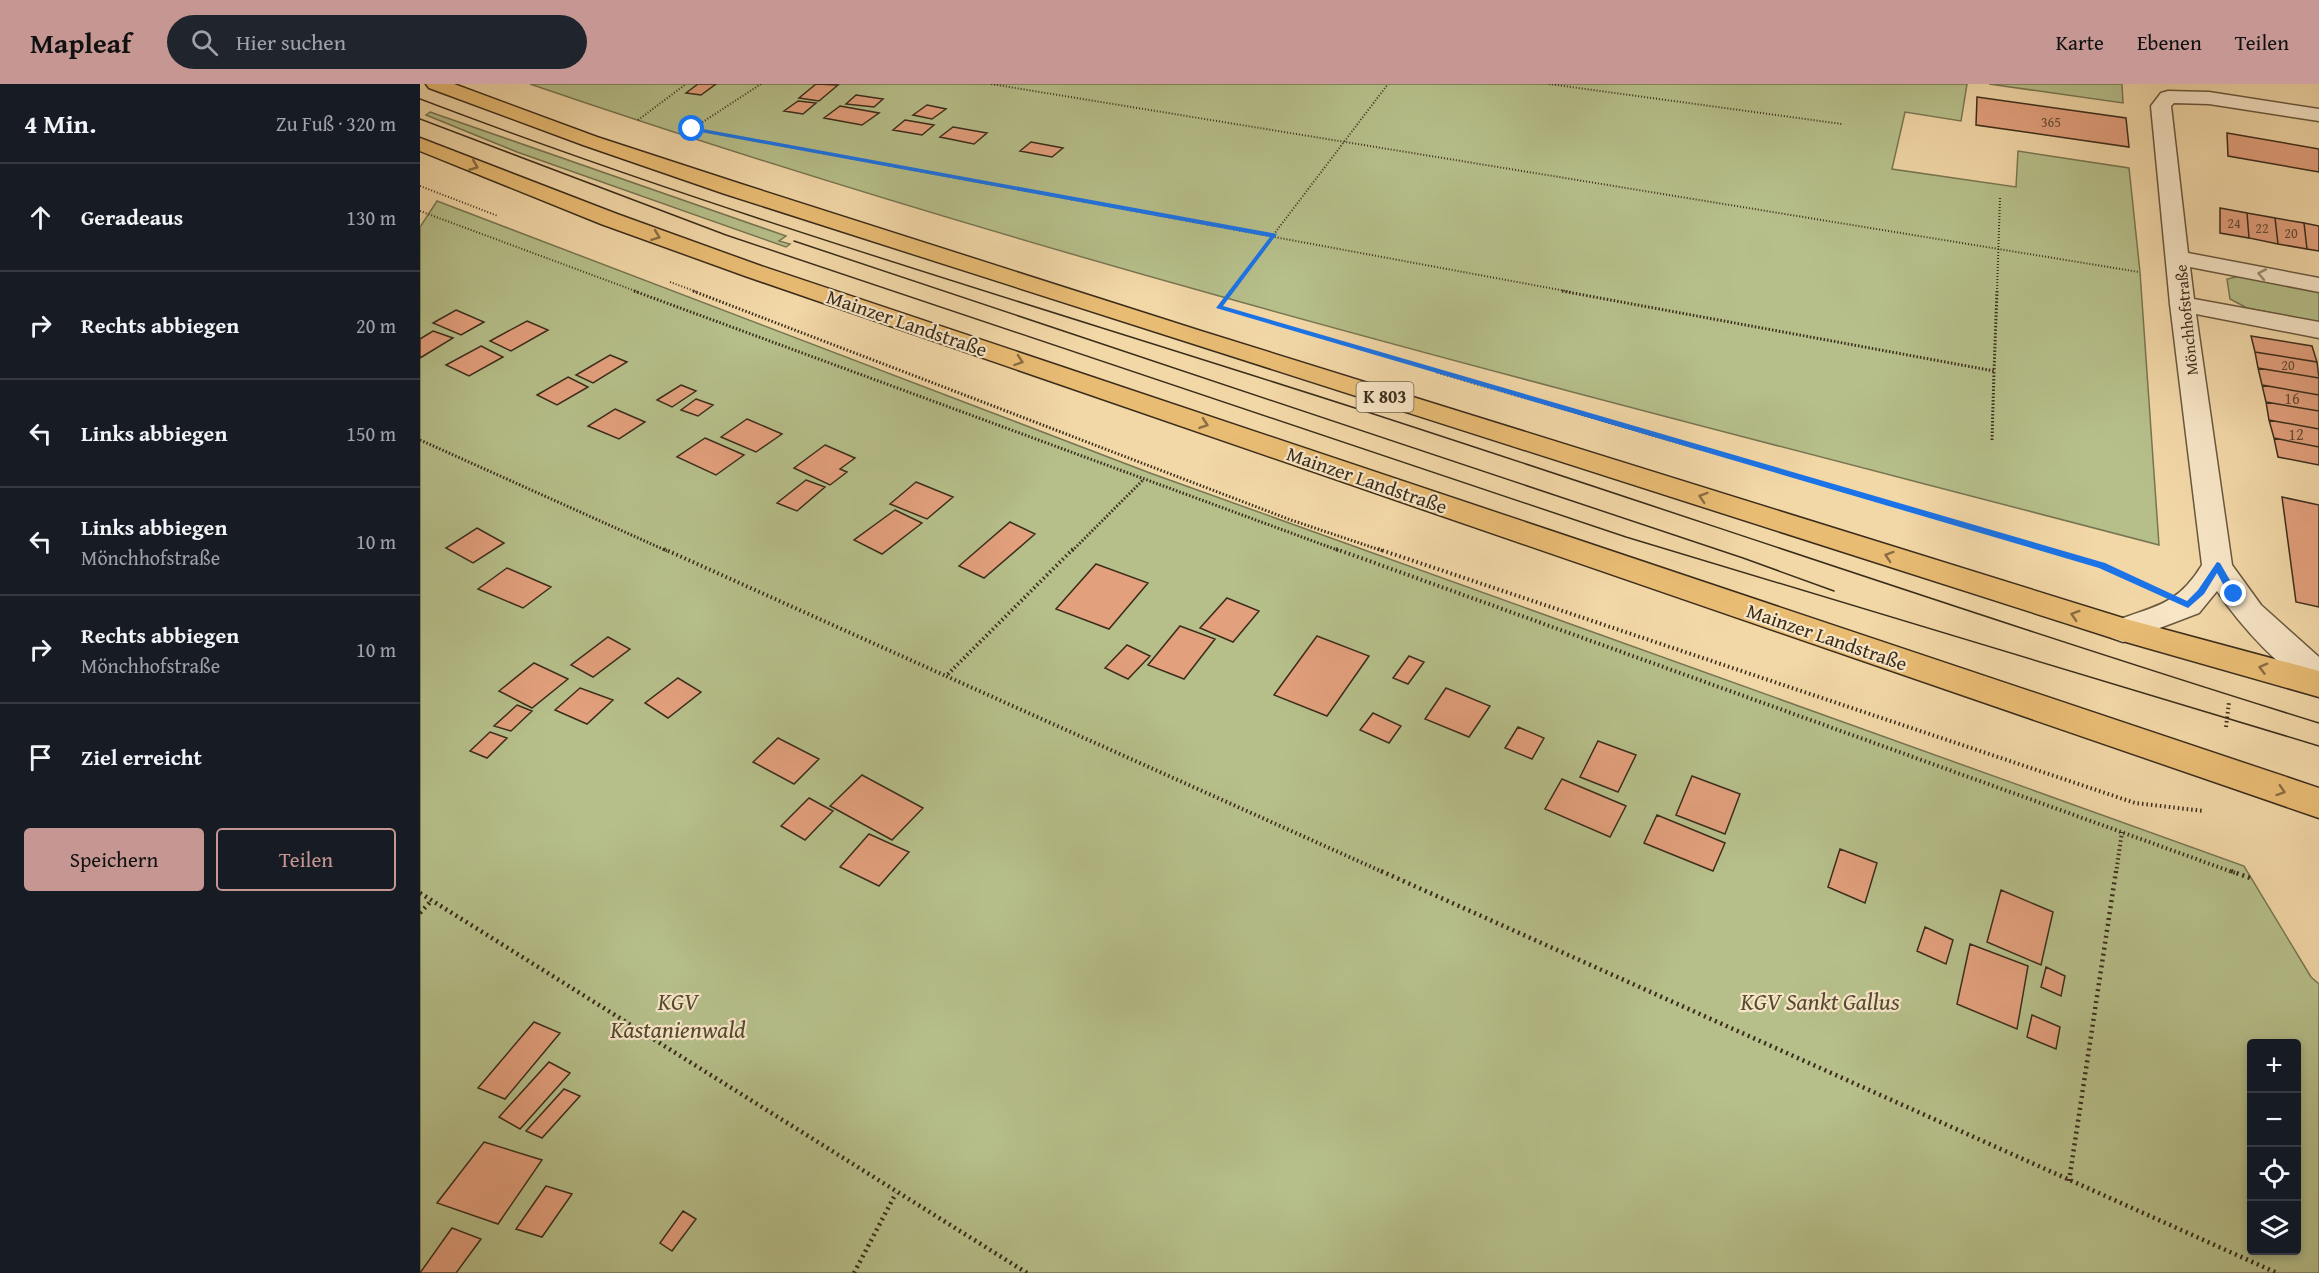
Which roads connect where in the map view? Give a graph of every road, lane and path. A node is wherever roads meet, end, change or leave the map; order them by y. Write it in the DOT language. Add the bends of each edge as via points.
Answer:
graph roads {
  1 [pos="436,84"];
  2 [pos="686,84"];
  3 [pos="761,84"];
  4 [pos="991,84"];
  5 [pos="1388,84"];
  6 [pos="1549,84"];
  7 [pos="2160,91"];
  8 [pos="2319,115"];
  9 [pos="1842,124"];
  10 [pos="590,141"];
  11 [pos="1343,142"];
  12 [pos="420,144"];
  13 [pos="420,186"];
  14 [pos="2000,198"];
  15 [pos="420,210"];
  16 [pos="509,220"];
  17 [pos="1275,236"];
  18 [pos="1999,250"];
  19 [pos="2180,268"];
  20 [pos="665,280"];
  21 [pos="2319,285"];
  22 [pos="2182,304"];
  23 [pos="1218,307"];
  24 [pos="1230,310"];
  25 [pos="2319,330"];
  26 [pos="1192,336"];
  27 [pos="1434,371"];
  28 [pos="1994,371"];
  29 [pos="420,440"];
  30 [pos="1992,440"];
  31 [pos="1143,480"];
  32 [pos="2217,565"];
  33 [pos="2188,605"];
  34 [pos="2123,630"];
  35 [pos="2319,675"];
  36 [pos="946,676"];
  37 [pos="2319,684"];
  38 [pos="2319,803"];
  39 [pos="2216,812"];
  40 [pos="2122,832"];
  41 [pos="2250,878"];
  42 [pos="420,893"];
  43 [pos="432,900"];
  44 [pos="420,913"];
  45 [pos="2069,1181"];
  46 [pos="896,1193"];
  47 [pos="854,1273"];
  48 [pos="1027,1273"];
  49 [pos="2277,1273"];
  1 -- 10 [label="main road, K 803"];
  2 -- 10 [label="path" via="630,126"];
  3 -- 17 [label="path" via="692,129"];
  4 -- 11 [label="path"];
  5 -- 11 [label="path"];
  6 -- 9 [label="path"];
  7 -- 8 [label="street"];
  7 -- 19 [label="street, Mönchhofstraße"];
  10 -- 26 [label="main road, K 803"];
  11 -- 17 [label="path"];
  11 -- 18 [label="path"];
  12 -- 38 [label="main road, Mainzer Landstraße, one-way" via="742,267"];
  13 -- 16 [label="path"];
  14 -- 18 [label="path"];
  15 -- 31 [label="path"];
  17 -- 23 [label="path"];
  17 -- 28 [label="path"];
  18 -- 19 [label="path"];
  18 -- 28 [label="path"];
  21 -- 19 [label="street, one-way"];
  19 -- 22 [label="street, Mönchhofstraße"];
  20 -- 39 [label="path" via="1288,519 2135,803"];
  22 -- 25 [label="street"];
  22 -- 32 [label="street, Mönchhofstraße"];
  23 -- 24 [label="path"];
  23 -- 26 [label="path"];
  34 -- 26 [label="main road, K 803, one-way"];
  27 -- 33 [label="path" via="2102,566"];
  28 -- 30 [label="path"];
  29 -- 36 [label="path"];
  31 -- 36 [label="path"];
  31 -- 40 [label="path"];
  32 -- 33 [label="street"];
  32 -- 35 [label="street, Mönchhofstraße" via="2259,625"];
  33 -- 34 [label="street"];
  37 -- 34 [label="main road, K 803, one-way"];
  36 -- 45 [label="path"];
  40 -- 41 [label="path"];
  40 -- 45 [label="path"];
  42 -- 43 [label="path"];
  43 -- 44 [label="path"];
  43 -- 46 [label="path"];
  45 -- 49 [label="path"];
  46 -- 47 [label="path"];
  46 -- 48 [label="path"];
}
